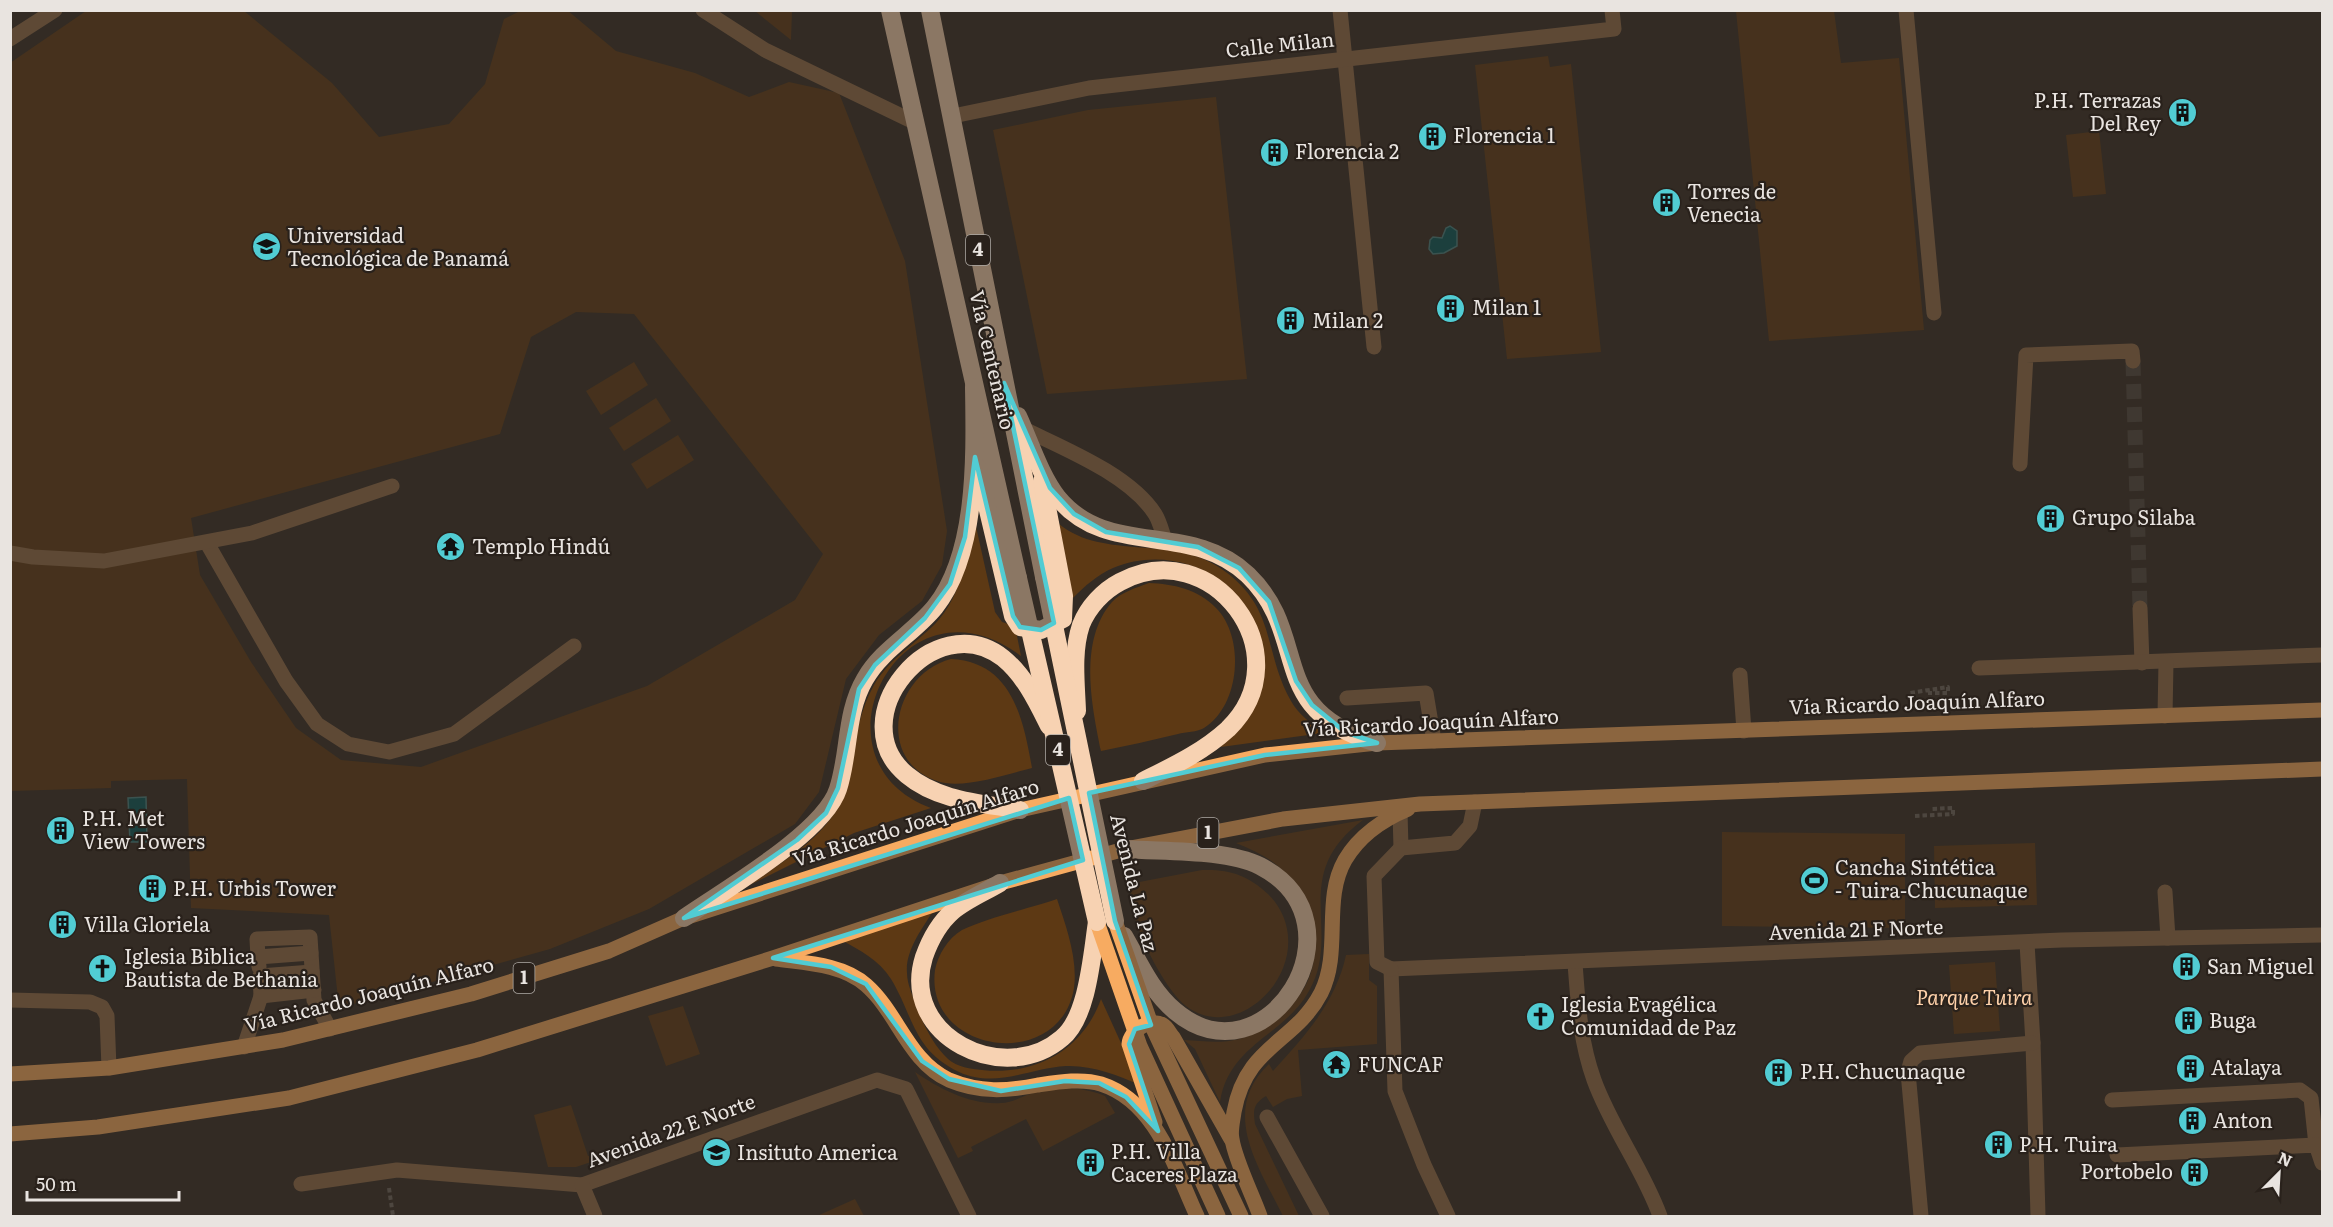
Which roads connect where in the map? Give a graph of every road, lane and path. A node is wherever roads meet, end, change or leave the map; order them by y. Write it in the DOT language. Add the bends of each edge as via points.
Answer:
graph roads {
  1 [pos="55,10"];
  2 [pos="703,10"];
  3 [pos="890,10"];
  4 [pos="930,10"];
  5 [pos="1340,10"];
  6 [pos="1612,10"];
  7 [pos="1906,10"];
  8 [pos="10,39"];
  9 [pos="1345,59"];
  10 [pos="953,116"];
  11 [pos="916,123"];
  12 [pos="1934,313"];
  13 [pos="1374,347"];
  14 [pos="2133,361"];
  15 [pos="1004,383"];
  16 [pos="974,387"];
  17 [pos="1024,429"];
  18 [pos="975,458"];
  19 [pos="1038,459"];
  20 [pos="2020,464"];
  21 [pos="392,486"];
  22 [pos="1165,540"];
  23 [pos="207,543"];
  24 [pos="10,553"];
  25 [pos="1044,577"];
  26 [pos="2140,608"];
  27 [pos="574,646"];
  28 [pos="2322,655"];
  29 [pos="2166,662"];
  30 [pos="2142,663"];
  31 [pos="1979,668"];
  32 [pos="1740,675"];
  33 [pos="1928,693"];
  34 [pos="1347,698"];
  35 [pos="1910,700"];
  36 [pos="2322,710"];
  37 [pos="2165,716"];
  38 [pos="1744,731"];
  39 [pos="1077,737"];
  40 [pos="1055,739"];
  41 [pos="1434,741"];
  42 [pos="1377,743"];
  43 [pos="2322,769"];
  44 [pos="1143,781"];
  45 [pos="1475,802"];
  46 [pos="1420,804"];
  47 [pos="1930,808"];
  48 [pos="1020,810"];
  49 [pos="1400,812"];
  50 [pos="1915,816"];
  51 [pos="1401,848"];
  52 [pos="1125,849"];
  53 [pos="1000,883"];
  54 [pos="2165,892"];
  55 [pos="684,918"];
  56 [pos="1115,921"];
  57 [pos="1097,922"];
  58 [pos="2322,935"];
  59 [pos="2168,938"];
  60 [pos="2027,944"];
  61 [pos="773,958"];
  62 [pos="1575,963"];
  63 [pos="1391,969"];
  64 [pos="312,972"];
  65 [pos="260,976"];
  66 [pos="314,990"];
  67 [pos="261,996"];
  68 [pos="10,1000"];
  69 [pos="330,1029"];
  70 [pos="2033,1043"];
  71 [pos="244,1047"];
  72 [pos="109,1068"];
  73 [pos="10,1074"];
  74 [pos="2112,1100"];
  75 [pos="1267,1117"];
  76 [pos="1158,1131"];
  77 [pos="10,1134"];
  78 [pos="1232,1139"];
  79 [pos="2316,1145"];
  80 [pos="2117,1155"];
  81 [pos="2322,1163"];
  82 [pos="387,1171"];
  83 [pos="301,1184"];
  84 [pos="582,1185"];
  85 [pos="393,1216"];
  86 [pos="595,1216"];
  87 [pos="969,1216"];
  88 [pos="1197,1216"];
  89 [pos="1218,1216"];
  90 [pos="1241,1216"];
  91 [pos="1260,1216"];
  92 [pos="1322,1216"];
  93 [pos="1448,1216"];
  94 [pos="1660,1216"];
  95 [pos="1922,1216"];
  96 [pos="2038,1216"];
  1 -- 8 [label="street"];
  2 -- 11 [label="street" via="765,50"];
  3 -- 11 [label="highway, Vía Centenario / 4"];
  4 -- 10 [label="highway, Vía Centenario / 4"];
  5 -- 9 [label="street"];
  6 -- 9 [label="street, Calle Milan" via="1614,29"];
  7 -- 12 [label="street"];
  9 -- 10 [label="street, Calle Milan" via="1089,88"];
  9 -- 13 [label="street"];
  10 -- 15 [label="highway, Vía Centenario / 4"];
  11 -- 16 [label="highway, Vía Centenario / 4"];
  14 -- 20 [label="street" via="2132,351 2026,355"];
  15 -- 17 [label="highway"];
  15 -- 25 [label="highway, Vía Centenario / 4"];
  16 -- 18 [label="highway"];
  16 -- 40 [label="highway, Vía Centenario / 4, bridge"];
  17 -- 19 [label="highway"];
  17 -- 22 [label="street" via="1094,464 1135,492 1156,516"];
  18 -- 19 [label="highway" via="1013,616 1020,627 1041,630 1063,619 1064,596"];
  18 -- 55 [label="highway" via="965,537 953,577 934,608 875,665 859,689 842,773 830,807 797,840"];
  19 -- 22 [label="highway" via="1050,488 1083,521 1106,532"];
  21 -- 23 [label="street" via="252,533"];
  22 -- 42 [label="highway" via="1210,551 1249,577 1269,602 1296,681 1312,705 1345,732"];
  23 -- 24 [label="street" via="105,561"];
  23 -- 27 [label="street" via="286,681 317,724 348,744 389,752 454,734"];
  25 -- 39 [label="highway, Avenida La Paz / 4, bridge"];
  26 -- 30 [label="street"];
  28 -- 29 [label="street"];
  29 -- 30 [label="street"];
  29 -- 37 [label="street"];
  30 -- 31 [label="street"];
  32 -- 38 [label="street"];
  33 -- 35 [label="path" via="1948,693 1948,687 1910,693"];
  34 -- 41 [label="street" via="1426,693"];
  36 -- 37 [label="main road, Vía Ricardo Joaquín Alfaro"];
  37 -- 38 [label="main road, Vía Ricardo Joaquín Alfaro"];
  38 -- 41 [label="main road, Vía Ricardo Joaquín Alfaro"];
  39 -- 44 [label="highway, bridge" via="1076,661 1082,625 1099,598 1122,581 1153,571 1200,578 1214,586 1238,609 1252,636 1256,654 1254,682 1238,716 1202,750"];
  39 -- 56 [label="highway, Avenida La Paz / 4, bridge"];
  40 -- 48 [label="highway, bridge" via="1022,678 1004,659 974,645 940,648 917,661 900,678 888,700 884,735 892,756 906,774 944,795"];
  40 -- 57 [label="highway, 4, bridge"];
  41 -- 42 [label="main road, Vía Ricardo Joaquín Alfaro"];
  42 -- 44 [label="main road, Vía Ricardo Joaquín Alfaro / 1" via="1265,756"];
  43 -- 45 [label="main road"];
  44 -- 48 [label="main road, Vía Ricardo Joaquín Alfaro / 1"];
  45 -- 46 [label="main road"];
  45 -- 51 [label="street" via="1470,826 1455,843"];
  46 -- 49 [label="main road"];
  46 -- 52 [label="main road, 1" via="1283,819"];
  47 -- 50 [label="path" via="1953,807 1953,814"];
  48 -- 55 [label="main road, Vía Ricardo Joaquín Alfaro / 1"];
  49 -- 51 [label="street"];
  49 -- 78 [label="main road" via="1362,839 1340,869 1331,962 1325,983 1305,1016 1249,1071 1237,1099"];
  51 -- 63 [label="street" via="1374,876 1377,962"];
  52 -- 53 [label="main road, 1"];
  52 -- 56 [label="highway, bridge" via="1219,856 1247,861 1271,873 1290,890 1305,922 1305,965 1290,995 1275,1011 1237,1029 1212,1030 1181,1016 1154,990"];
  53 -- 57 [label="highway" via="954,910 932,938 922,969 922,1000 932,1022 953,1043 994,1057 1029,1056 1063,1038 1077,1016 1087,984"];
  53 -- 61 [label="main road, 1"];
  54 -- 59 [label="street"];
  55 -- 69 [label="main road, Vía Ricardo Joaquín Alfaro / 1" via="609,951 471,994"];
  56 -- 90 [label="main road, Avenida La Paz / 4, bridge" via="1150,1024"];
  57 -- 89 [label="main road, 4, bridge" via="1140,1046"];
  58 -- 59 [label="street, Avenida 21 F Norte"];
  59 -- 60 [label="street, Avenida 21 F Norte"];
  60 -- 62 [label="street, Avenida 21 F Norte"];
  60 -- 70 [label="street"];
  61 -- 76 [label="main road" via="831,967 866,984 922,1061 949,1079 1001,1092 1065,1081 1100,1083 1126,1097"];
  61 -- 77 [label="main road, 1" via="477,1050 289,1098 98,1128"];
  62 -- 63 [label="street, Avenida 21 F Norte"];
  62 -- 94 [label="street" via="1579,1029 1594,1081"];
  63 -- 93 [label="street" via="1395,1091"];
  64 -- 65 [label="street"];
  64 -- 65 [label="street" via="310,937 257,939"];
  64 -- 66 [label="street"];
  65 -- 67 [label="street"];
  66 -- 67 [label="street"];
  66 -- 69 [label="street" via="314,1000"];
  67 -- 71 [label="street"];
  68 -- 72 [label="street" via="90,1002 102,1007 107,1016"];
  69 -- 71 [label="main road, Vía Ricardo Joaquín Alfaro / 1"];
  70 -- 95 [label="street" via="1920,1053 1911,1061 1908,1072"];
  70 -- 96 [label="street"];
  71 -- 72 [label="main road, Vía Ricardo Joaquín Alfaro / 1"];
  72 -- 73 [label="main road, Vía Ricardo Joaquín Alfaro / 1"];
  74 -- 79 [label="street" via="2300,1090 2311,1098"];
  75 -- 92 [label="street"];
  76 -- 78 [label="main road" via="1129,1044 1135,1029 1156,1023 1173,1037"];
  76 -- 88 [label="main road"];
  78 -- 91 [label="main road"];
  79 -- 80 [label="street"];
  79 -- 81 [label="street"];
  82 -- 83 [label="street, Avenida 22 E Norte"];
  82 -- 84 [label="street, Avenida 22 E Norte"];
  82 -- 85 [label="path"];
  84 -- 86 [label="street"];
  84 -- 87 [label="street, Avenida 22 E Norte" via="877,1080 906,1089"];
}
